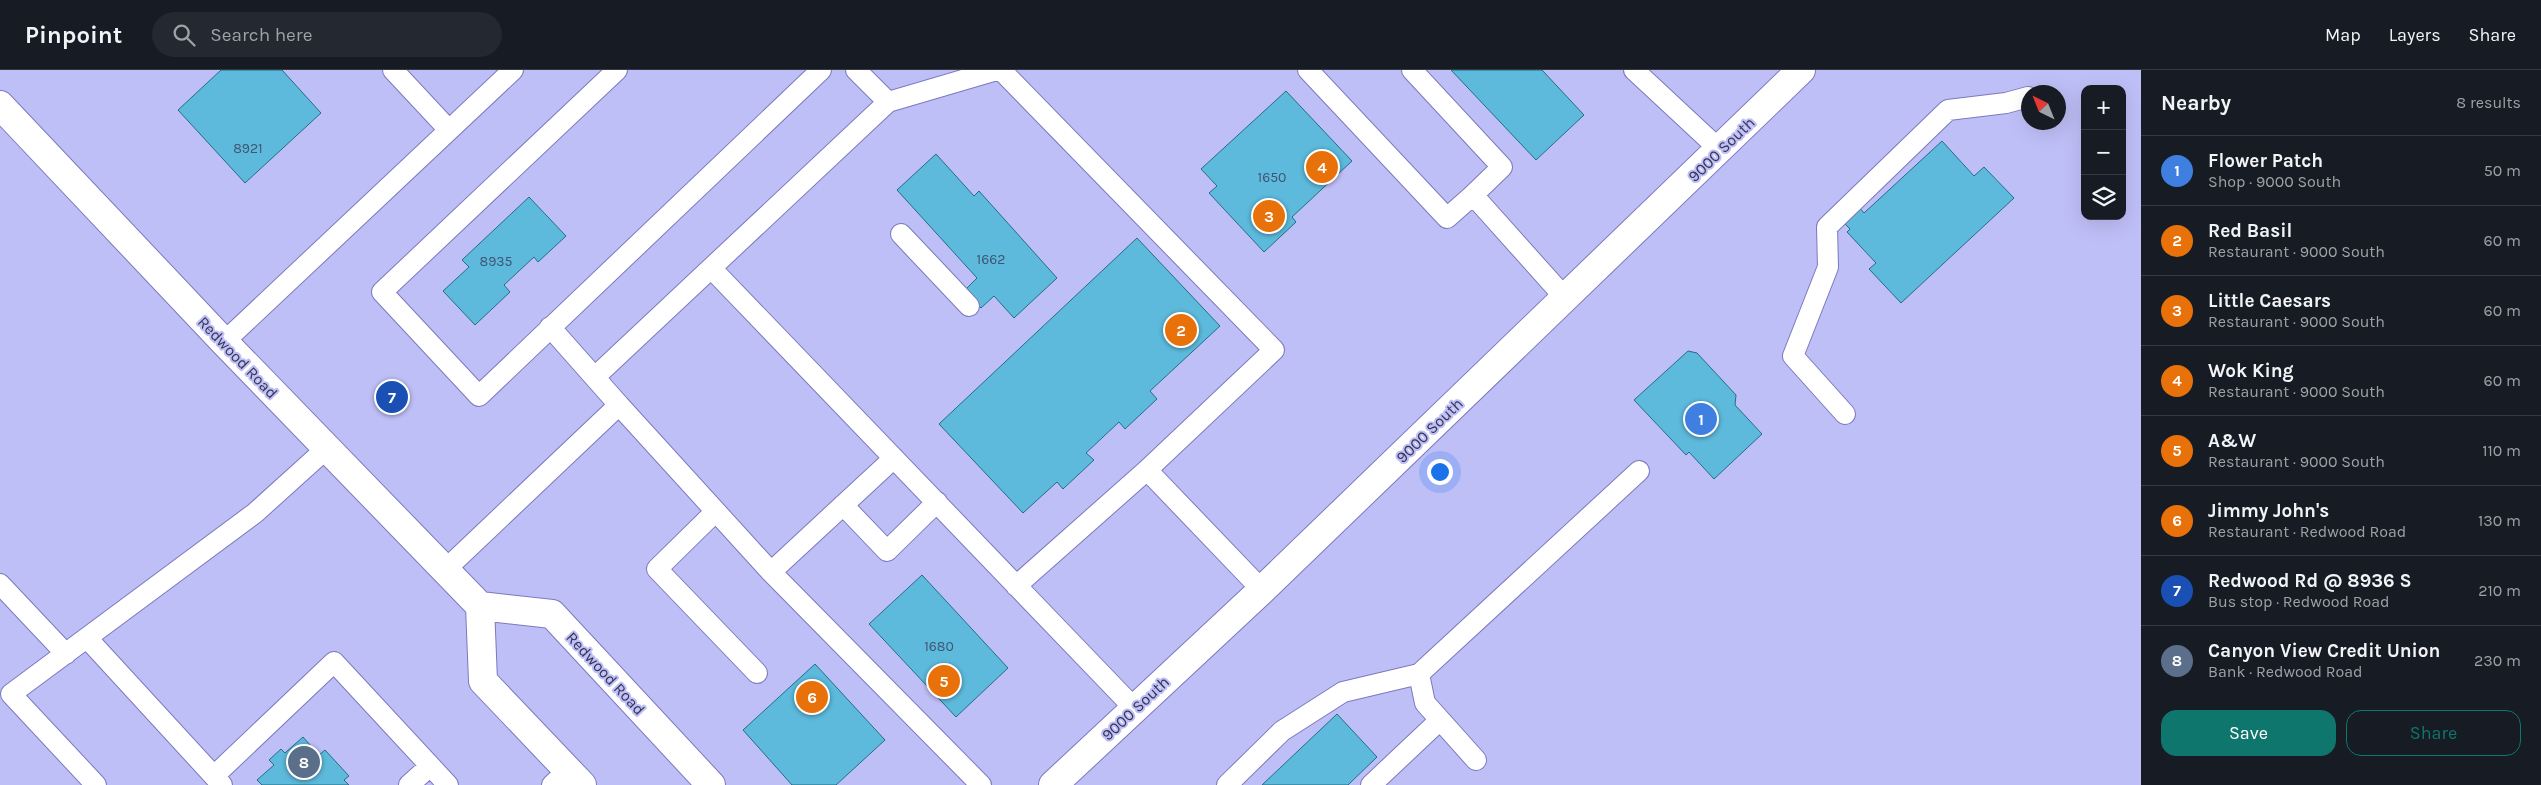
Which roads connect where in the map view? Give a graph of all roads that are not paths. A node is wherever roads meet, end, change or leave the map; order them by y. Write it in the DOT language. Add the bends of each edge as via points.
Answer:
graph roads {
  1 [pos="393,70"];
  2 [pos="513,70"];
  3 [pos="617,70"];
  4 [pos="856,70"];
  5 [pos="997,70"];
  6 [pos="1001,70"];
  7 [pos="1308,70"];
  8 [pos="1412,70"];
  9 [pos="1634,70"];
  10 [pos="1801,70"];
  11 [pos="816,72"];
  12 [pos="2021,99"];
  13 [pos="888,102"];
  14 [pos="0,105"];
  15 [pos="450,130"];
  16 [pos="1720,150"];
  17 [pos="1473,195"];
  18 [pos="901,234"];
  19 [pos="711,268"];
  20 [pos="1566,298"];
  21 [pos="969,306"];
  22 [pos="550,327"];
  23 [pos="224,342"];
  24 [pos="596,376"];
  25 [pos="619,405"];
  26 [pos="1845,414"];
  27 [pos="327,448"];
  28 [pos="894,458"];
  29 [pos="1147,470"];
  30 [pos="1640,471"];
  31 [pos="937,502"];
  32 [pos="842,505"];
  33 [pos="715,512"];
  34 [pos="445,570"];
  35 [pos="771,572"];
  36 [pos="0,584"];
  37 [pos="1016,586"];
  38 [pos="1262,590"];
  39 [pos="480,606"];
  40 [pos="86,638"];
  41 [pos="66,654"];
  42 [pos="757,673"];
  43 [pos="1419,674"];
  44 [pos="6,699"];
  45 [pos="1134,708"];
  46 [pos="1440,720"];
  47 [pos="1476,760"];
  48 [pos="430,766"];
  49 [pos="218,780"];
  50 [pos="567,780"];
  51 [pos="96,785"];
  52 [pos="409,785"];
  53 [pos="448,785"];
  54 [pos="711,785"];
  55 [pos="981,785"];
  56 [pos="1053,785"];
  57 [pos="1227,785"];
  58 [pos="1371,785"];
  1 -- 15 [label="lane"];
  2 -- 15 [label="lane"];
  3 -- 22 [label="lane" via="382,292 479,396"];
  4 -- 13 [label="lane"];
  5 -- 13 [label="lane"];
  6 -- 29 [label="lane" via="1274,350"];
  7 -- 17 [label="lane" via="1447,218"];
  8 -- 17 [label="lane" via="1502,167"];
  9 -- 16 [label="lane"];
  10 -- 16 [label="main road, 9000 South"];
  11 -- 22 [label="lane"];
  12 -- 26 [label="lane" via="1948,110 1827,228 1828,267 1793,356"];
  13 -- 19 [label="lane"];
  14 -- 23 [label="main road, Redwood Road"];
  15 -- 23 [label="lane"];
  16 -- 20 [label="main road, 9000 South"];
  17 -- 20 [label="lane"];
  18 -- 21 [label="lane"];
  19 -- 24 [label="lane"];
  19 -- 28 [label="lane"];
  20 -- 38 [label="main road, 9000 South"];
  22 -- 24 [label="lane"];
  23 -- 27 [label="main road, Redwood Road"];
  24 -- 25 [label="lane"];
  25 -- 33 [label="lane"];
  25 -- 34 [label="lane"];
  27 -- 34 [label="main road, Redwood Road"];
  27 -- 40 [label="lane" via="255,513"];
  28 -- 31 [label="lane"];
  28 -- 32 [label="lane"];
  29 -- 37 [label="lane"];
  29 -- 38 [label="lane"];
  30 -- 43 [label="lane"];
  31 -- 32 [label="lane" via="887,551"];
  31 -- 37 [label="lane"];
  32 -- 35 [label="lane"];
  33 -- 35 [label="lane"];
  33 -- 42 [label="lane" via="657,569"];
  34 -- 39 [label="main road, Redwood Road"];
  35 -- 55 [label="lane"];
  36 -- 41 [label="lane"];
  37 -- 45 [label="lane"];
  38 -- 45 [label="main road, 9000 South"];
  39 -- 50 [label="main road" via="483,681"];
  39 -- 54 [label="main road, Redwood Road" via="552,614"];
  40 -- 41 [label="lane"];
  40 -- 49 [label="lane"];
  41 -- 44 [label="lane"];
  43 -- 46 [label="lane" via="1425,703"];
  43 -- 57 [label="lane" via="1343,692 1282,731"];
  44 -- 51 [label="lane"];
  45 -- 56 [label="main road, 9000 South"];
  46 -- 47 [label="lane"];
  46 -- 58 [label="lane"];
  48 -- 49 [label="lane" via="334,662"];
  48 -- 52 [label="lane"];
  48 -- 53 [label="lane"];
}
